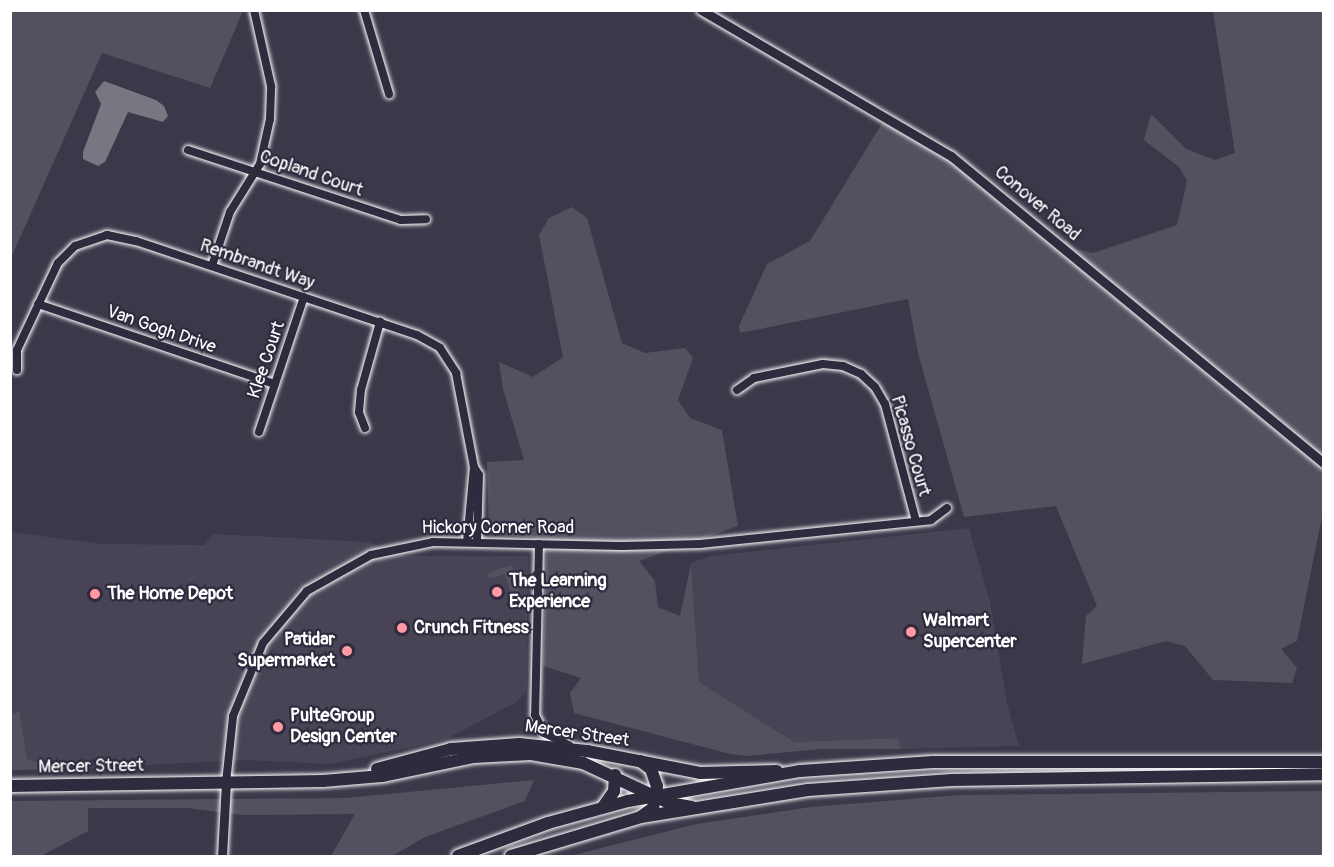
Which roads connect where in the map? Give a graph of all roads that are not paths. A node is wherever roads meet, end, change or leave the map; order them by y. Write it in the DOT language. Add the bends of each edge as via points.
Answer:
graph roads {
  1 [pos="254,10"];
  2 [pos="364,10"];
  3 [pos="701,10"];
  4 [pos="389,94"];
  5 [pos="188,150"];
  6 [pos="256,171"];
  7 [pos="426,219"];
  8 [pos="212,266"];
  9 [pos="304,297"];
  10 [pos="38,304"];
  11 [pos="380,322"];
  12 [pos="17,370"];
  13 [pos="274,384"];
  14 [pos="737,390"];
  15 [pos="365,428"];
  16 [pos="259,432"];
  17 [pos="1323,463"];
  18 [pos="474,467"];
  19 [pos="948,508"];
  20 [pos="916,521"];
  21 [pos="467,542"];
  22 [pos="477,542"];
  23 [pos="539,544"];
  24 [pos="587,751"];
  25 [pos="640,761"];
  26 [pos="1102,762"];
  27 [pos="1323,762"];
  28 [pos="800,771"];
  29 [pos="1323,774"];
  30 [pos="615,775"];
  31 [pos="352,776"];
  32 [pos="1102,778"];
  33 [pos="226,783"];
  34 [pos="10,786"];
  35 [pos="656,794"];
  36 [pos="603,807"];
  37 [pos="694,807"];
  38 [pos="641,817"];
  39 [pos="222,856"];
  40 [pos="458,856"];
  41 [pos="511,856"];
  1 -- 6 [label="street" via="272,93 265,145"];
  2 -- 4 [label="street"];
  3 -- 17 [label="street, Conover Road" via="960,163"];
  5 -- 6 [label="street, Copland Court"];
  6 -- 7 [label="street, Copland Court" via="401,220"];
  6 -- 8 [label="street" via="230,212"];
  8 -- 9 [label="street, Rembrandt Way"];
  8 -- 10 [label="street, Rembrandt Way" via="123,237 97,237 75,246 63,257"];
  9 -- 11 [label="street, Rembrandt Way"];
  9 -- 13 [label="street, Klee Court"];
  10 -- 12 [label="street, Rembrandt Way" via="16,354"];
  10 -- 13 [label="street, Van Gogh Drive"];
  11 -- 15 [label="street" via="361,390 359,412"];
  11 -- 18 [label="street, Rembrandt Way" via="432,342 452,362"];
  13 -- 16 [label="street, Klee Court"];
  14 -- 20 [label="street, Picasso Court" via="754,378 823,364 861,374 885,404"];
  18 -- 21 [label="street, Rembrandt Way"];
  18 -- 22 [label="street, Rembrandt Way" via="480,478"];
  19 -- 20 [label="street, Hickory Corner Road" via="941,516"];
  20 -- 23 [label="street, Hickory Corner Road" via="668,546"];
  21 -- 22 [label="street, Hickory Corner Road"];
  21 -- 33 [label="street, Hickory Corner Road" via="425,542 379,552 327,577 297,601 263,643 242,686 231,725"];
  22 -- 23 [label="street, Hickory Corner Road"];
  23 -- 24 [label="street" via="535,715 550,738"];
  24 -- 25 [label="main road, Mercer Street"];
  24 -- 31 [label="main road, Mercer Street" via="487,744 451,749"];
  25 -- 28 [label="main road, Mercer Street" via="700,773"];
  25 -- 35 [label="main road" via="656,778"];
  26 -- 27 [label="main road"];
  26 -- 28 [label="main road" via="910,763"];
  26 -- 32 [label="street"];
  28 -- 35 [label="main road"];
  29 -- 32 [label="main road"];
  30 -- 31 [label="main road, Mercer Street" via="568,759 514,753 382,776"];
  30 -- 35 [label="main road, Mercer Street"];
  30 -- 36 [label="main road" via="614,791"];
  31 -- 33 [label="main road, Mercer Street"];
  32 -- 37 [label="main road" via="952,780 831,789"];
  33 -- 34 [label="main road, Mercer Street"];
  33 -- 39 [label="street, Hickory Corner Road"];
  35 -- 36 [label="main road"];
  35 -- 37 [label="main road, Mercer Street" via="679,806"];
  35 -- 38 [label="main road" via="653,808"];
  36 -- 40 [label="main road"];
  37 -- 38 [label="main road"];
  38 -- 41 [label="main road"];
}
